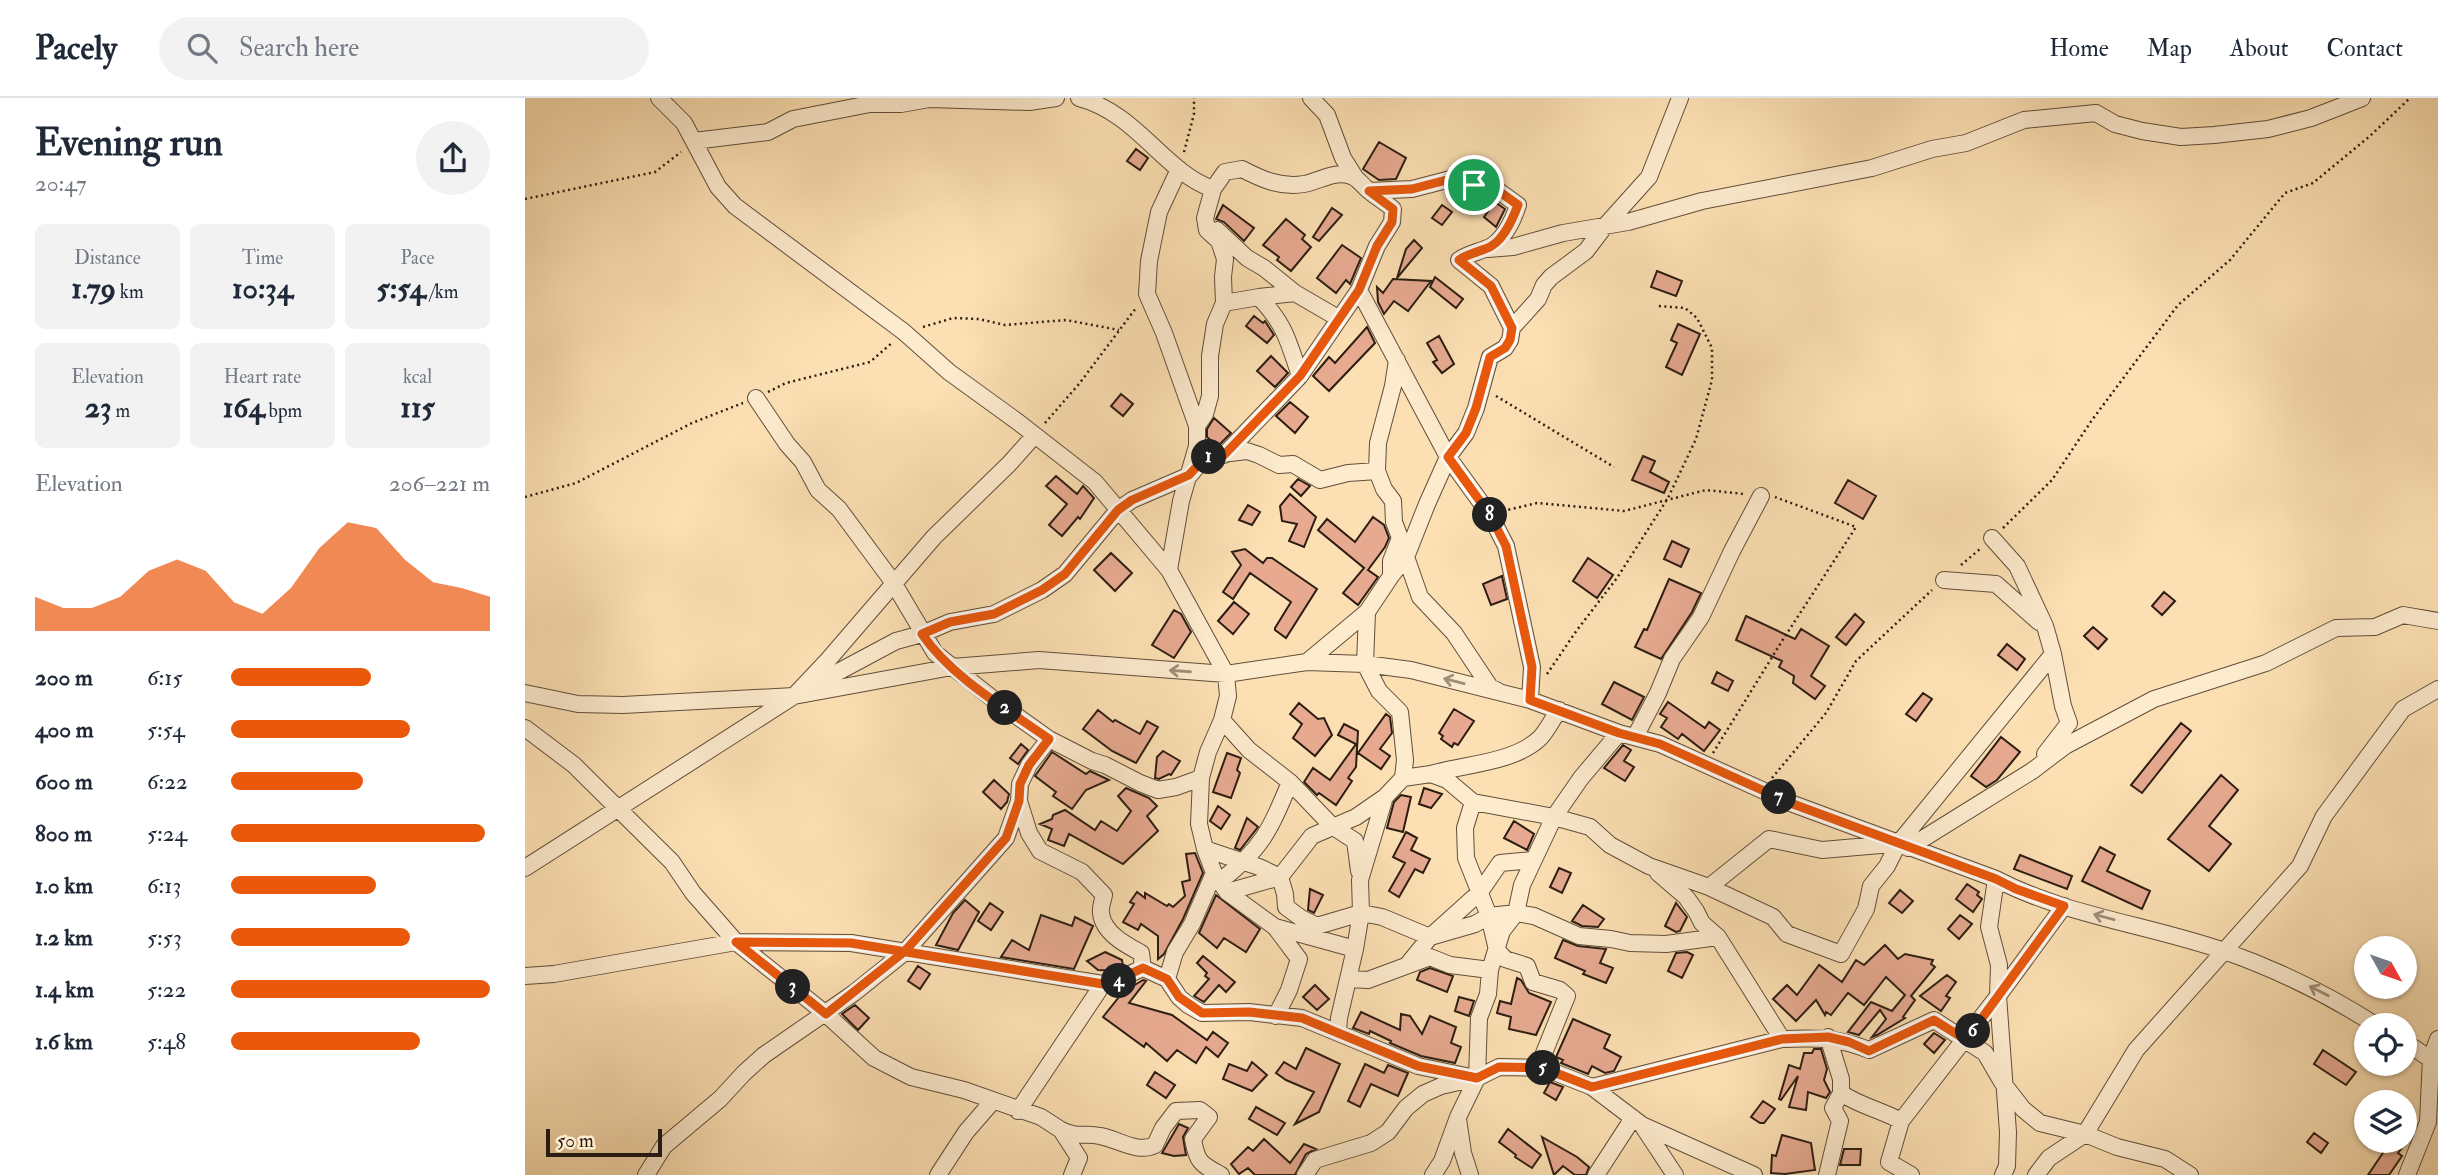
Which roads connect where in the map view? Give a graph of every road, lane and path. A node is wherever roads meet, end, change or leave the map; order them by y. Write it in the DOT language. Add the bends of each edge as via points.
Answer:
graph roads {
  1 [pos="659,98"];
  2 [pos="1056,98"];
  3 [pos="1079,98"];
  4 [pos="1194,98"];
  5 [pos="1311,98"];
  6 [pos="1679,98"];
  7 [pos="2362,98"];
  8 [pos="2410,98"];
  9 [pos="694,141"];
  10 [pos="1179,169"];
  11 [pos="1355,177"];
  12 [pos="1213,188"];
  13 [pos="1369,191"];
  14 [pos="525,199"];
  15 [pos="1205,218"];
  16 [pos="1605,226"];
  17 [pos="1488,249"];
  18 [pos="1359,290"];
  19 [pos="1294,293"];
  20 [pos="1147,294"];
  21 [pos="1259,297"];
  22 [pos="1224,303"];
  23 [pos="1658,306"];
  24 [pos="1338,318"];
  25 [pos="1512,328"];
  26 [pos="1119,330"];
  27 [pos="904,332"];
  28 [pos="1397,360"];
  29 [pos="1300,376"];
  30 [pos="1481,387"];
  31 [pos="756,398"];
  32 [pos="1197,426"];
  33 [pos="1034,436"];
  34 [pos="1224,455"];
  35 [pos="1448,457"];
  36 [pos="1614,467"];
  37 [pos="1377,471"];
  38 [pos="1189,475"];
  39 [pos="1761,496"];
  40 [pos="525,497"];
  41 [pos="1668,498"];
  42 [pos="1118,510"];
  43 [pos="1490,515"];
  44 [pos="1992,538"];
  45 [pos="1406,556"];
  46 [pos="1169,570"];
  47 [pos="1391,576"];
  48 [pos="1944,580"];
  49 [pos="893,582"];
  50 [pos="1367,612"];
  51 [pos="2438,621"];
  52 [pos="2045,626"];
  53 [pos="922,634"];
  54 [pos="2053,654"];
  55 [pos="1307,662"];
  56 [pos="1365,664"];
  57 [pos="952,667"];
  58 [pos="1226,674"];
  59 [pos="1546,677"];
  60 [pos="2438,689"];
  61 [pos="525,693"];
  62 [pos="1503,693"];
  63 [pos="794,696"];
  64 [pos="1530,700"];
  65 [pos="1559,710"];
  66 [pos="1222,720"];
  67 [pos="525,728"];
  68 [pos="1627,735"];
  69 [pos="1049,739"];
  70 [pos="1706,765"];
  71 [pos="2032,771"];
  72 [pos="1431,774"];
  73 [pos="1201,778"];
  74 [pos="1403,778"];
  75 [pos="1290,782"];
  76 [pos="1761,789"];
  77 [pos="1385,797"];
  78 [pos="1019,801"];
  79 [pos="1473,802"];
  80 [pos="618,808"];
  81 [pos="1554,817"];
  82 [pos="1332,826"];
  83 [pos="1903,846"];
  84 [pos="1205,849"];
  85 [pos="1533,860"];
  86 [pos="1244,863"];
  87 [pos="1649,866"];
  88 [pos="525,868"];
  89 [pos="1280,877"];
  90 [pos="1996,879"];
  91 [pos="1360,880"];
  92 [pos="1221,882"];
  93 [pos="1709,887"];
  94 [pos="1480,892"];
  95 [pos="2064,906"];
  96 [pos="1360,913"];
  97 [pos="1516,913"];
  98 [pos="1489,916"];
  99 [pos="1275,927"];
  100 [pos="1430,937"];
  101 [pos="1718,937"];
  102 [pos="736,942"];
  103 [pos="1355,949"];
  104 [pos="1497,950"];
  105 [pos="905,951"];
  106 [pos="2224,951"];
  107 [pos="1408,964"];
  108 [pos="1143,968"];
  109 [pos="1490,970"];
  110 [pos="525,976"];
  111 [pos="1167,979"];
  112 [pos="1348,979"];
  113 [pos="1103,984"];
  114 [pos="1997,996"];
  115 [pos="2356,1013"];
  116 [pos="826,1014"];
  117 [pos="1276,1016"];
  118 [pos="1338,1033"];
  119 [pos="1828,1037"];
  120 [pos="1782,1039"];
  121 [pos="2438,1039"];
  122 [pos="1966,1040"];
  123 [pos="2417,1050"];
  124 [pos="2434,1061"];
  125 [pos="1538,1068"];
  126 [pos="1477,1078"];
  127 [pos="2003,1082"];
  128 [pos="1592,1087"];
  129 [pos="1841,1093"];
  130 [pos="992,1102"];
  131 [pos="1018,1111"];
  132 [pos="1458,1117"];
  133 [pos="1637,1121"];
  134 [pos="1901,1121"];
  135 [pos="1061,1130"];
  136 [pos="2085,1134"];
  137 [pos="1077,1173"];
  138 [pos="1825,1174"];
  139 [pos="646,1175"];
  140 [pos="938,1175"];
  141 [pos="1221,1175"];
  142 [pos="1305,1175"];
  143 [pos="1433,1175"];
  144 [pos="1470,1175"];
  145 [pos="1596,1175"];
  146 [pos="1675,1175"];
  147 [pos="1754,1175"];
  148 [pos="1911,1175"];
  149 [pos="2003,1175"];
  150 [pos="2036,1175"];
  151 [pos="2190,1175"];
  152 [pos="2407,1175"];
  1 -- 9 [label="street" via="684,123"];
  2 -- 9 [label="street" via="870,104 793,119 768,132"];
  3 -- 10 [label="street" via="1098,104 1134,127"];
  4 -- 10 [label="path"];
  5 -- 11 [label="street" via="1327,115"];
  6 -- 16 [label="street" via="1649,177"];
  7 -- 16 [label="street" via="2268,129 2181,138 2115,124 2096,113 2024,120 1966,143 1872,168 1702,201"];
  8 -- 44 [label="path" via="2313,183 2285,193 2230,260 2178,305 2052,480"];
  9 -- 14 [label="path" via="655,172"];
  9 -- 27 [label="street" via="718,187 735,206"];
  10 -- 12 [label="street"];
  10 -- 20 [label="street" via="1159,212"];
  11 -- 12 [label="street" via="1343,174 1287,184 1264,181 1242,169 1224,172"];
  11 -- 13 [label="street"];
  12 -- 15 [label="street"];
  13 -- 17 [label="street" via="1412,189 1462,176 1474,185 1493,187 1518,205 1504,234"];
  13 -- 18 [label="street" via="1393,209 1392,222"];
  15 -- 19 [label="street" via="1247,258"];
  15 -- 22 [label="street" via="1225,259"];
  16 -- 17 [label="street"];
  16 -- 25 [label="street" via="1585,251 1551,277"];
  17 -- 25 [label="street" via="1459,260 1491,286"];
  18 -- 24 [label="street"];
  18 -- 28 [label="street"];
  19 -- 21 [label="street"];
  19 -- 24 [label="street"];
  20 -- 26 [label="path"];
  20 -- 32 [label="street"];
  21 -- 22 [label="street"];
  21 -- 29 [label="street" via="1277,316"];
  22 -- 32 [label="street" via="1210,356 1210,396"];
  23 -- 41 [label="path" via="1685,309 1697,318 1712,348 1712,380 1696,439"];
  24 -- 29 [label="street"];
  25 -- 30 [label="street" via="1505,348 1490,357"];
  26 -- 27 [label="path" via="1066,320 1005,325 953,318"];
  26 -- 33 [label="path"];
  27 -- 31 [label="path" via="870,362 786,383"];
  27 -- 33 [label="street"];
  28 -- 35 [label="street"];
  28 -- 37 [label="street" via="1378,443"];
  29 -- 34 [label="street"];
  30 -- 35 [label="street" via="1466,433"];
  30 -- 36 [label="path"];
  31 -- 40 [label="path" via="692,424 576,483"];
  31 -- 49 [label="street" via="818,490 839,509"];
  32 -- 38 [label="street"];
  33 -- 42 [label="street" via="1095,482"];
  33 -- 49 [label="street"];
  34 -- 37 [label="street" via="1259,454 1279,465 1293,464 1320,480"];
  34 -- 38 [label="street" via="1201,462"];
  35 -- 43 [label="street"];
  35 -- 45 [label="street"];
  37 -- 47 [label="street" via="1392,501 1399,538"];
  38 -- 42 [label="street"];
  38 -- 46 [label="street"];
  39 -- 41 [label="path" via="1706,490"];
  39 -- 68 [label="street" via="1658,693"];
  39 -- 70 [label="path" via="1783,498 1856,527"];
  41 -- 43 [label="path" via="1624,511 1537,503"];
  41 -- 59 [label="path"];
  42 -- 46 [label="street"];
  42 -- 53 [label="street" via="1065,574 1042,590 994,614 950,622"];
  43 -- 64 [label="street" via="1506,546 1532,667"];
  44 -- 48 [label="path"];
  44 -- 52 [label="street" via="2017,566"];
  45 -- 47 [label="street"];
  45 -- 62 [label="street" via="1420,597 1454,633 1490,687"];
  46 -- 58 [label="street"];
  47 -- 50 [label="street"];
  48 -- 52 [label="street" via="1996,584"];
  48 -- 76 [label="path" via="1856,661 1826,713"];
  49 -- 53 [label="street"];
  49 -- 63 [label="street"];
  50 -- 55 [label="street"];
  50 -- 56 [label="street"];
  51 -- 71 [label="street" via="2403,615 2375,627 2336,628 2266,663 2154,699 2065,746"];
  52 -- 54 [label="street"];
  53 -- 57 [label="street"];
  53 -- 63 [label="street" via="896,641"];
  54 -- 71 [label="street" via="2069,723"];
  54 -- 83 [label="street"];
  55 -- 56 [label="street"];
  55 -- 58 [label="street"];
  62 -- 56 [label="street, one-way" via="1411,670"];
  56 -- 74 [label="street" via="1379,691 1400,712"];
  58 -- 57 [label="street, one-way" via="1039,660"];
  57 -- 63 [label="street"];
  57 -- 69 [label="street"];
  58 -- 66 [label="street"];
  60 -- 106 [label="street" via="2403,709 2324,816 2300,866"];
  61 -- 63 [label="street" via="578,705"];
  62 -- 64 [label="street"];
  63 -- 80 [label="street"];
  64 -- 65 [label="street"];
  65 -- 68 [label="street"];
  65 -- 72 [label="street" via="1542,737 1508,757"];
  66 -- 73 [label="street"];
  66 -- 75 [label="street" via="1249,750"];
  67 -- 80 [label="street" via="574,765"];
  68 -- 70 [label="street"];
  68 -- 81 [label="street" via="1581,778"];
  69 -- 73 [label="street" via="1158,790"];
  69 -- 78 [label="street" via="1029,765 1020,784"];
  70 -- 76 [label="street"];
  71 -- 83 [label="street"];
  72 -- 74 [label="street"];
  72 -- 79 [label="street" via="1447,780"];
  73 -- 84 [label="street" via="1199,824"];
  74 -- 77 [label="street"];
  75 -- 82 [label="street"];
  75 -- 86 [label="street" via="1266,836"];
  76 -- 83 [label="street"];
  77 -- 82 [label="street" via="1356,817"];
  77 -- 91 [label="street"];
  78 -- 105 [label="street" via="1006,838"];
  78 -- 108 [label="street" via="1040,851 1082,872 1095,884 1104,895 1101,913 1106,925 1120,942 1141,953"];
  79 -- 81 [label="street"];
  79 -- 94 [label="street" via="1465,828 1466,858"];
  80 -- 88 [label="street"];
  80 -- 102 [label="street" via="672,862"];
  81 -- 85 [label="street"];
  81 -- 87 [label="street" via="1590,827 1610,845"];
  82 -- 89 [label="street" via="1312,836"];
  82 -- 91 [label="street" via="1355,841"];
  83 -- 90 [label="street"];
  83 -- 93 [label="street" via="1822,850 1769,839"];
  83 -- 93 [label="street" via="1871,886 1866,909 1841,954 1787,934 1773,917"];
  84 -- 86 [label="street"];
  84 -- 92 [label="street"];
  85 -- 94 [label="street" via="1500,863"];
  85 -- 97 [label="street"];
  86 -- 89 [label="street"];
  86 -- 92 [label="street"];
  87 -- 93 [label="street"];
  87 -- 101 [label="street" via="1686,897 1702,923"];
  89 -- 92 [label="street"];
  89 -- 96 [label="street" via="1286,907 1317,926"];
  90 -- 95 [label="street"];
  90 -- 114 [label="street" via="1989,927 1999,965"];
  91 -- 96 [label="street"];
  92 -- 99 [label="street"];
  92 -- 111 [label="street" via="1175,952"];
  94 -- 98 [label="street"];
  94 -- 100 [label="street"];
  106 -- 95 [label="street, one-way"];
  95 -- 114 [label="street"];
  96 -- 100 [label="street" via="1383,917"];
  96 -- 103 [label="street"];
  97 -- 98 [label="street"];
  97 -- 101 [label="street" via="1579,936 1630,943"];
  97 -- 104 [label="street" via="1502,931"];
  98 -- 100 [label="street"];
  98 -- 104 [label="street"];
  99 -- 103 [label="street"];
  99 -- 117 [label="street" via="1299,959"];
  100 -- 107 [label="street"];
  101 -- 120 [label="street"];
  102 -- 105 [label="street" via="851,943"];
  102 -- 110 [label="street"];
  102 -- 116 [label="street"];
  103 -- 112 [label="street"];
  104 -- 109 [label="street"];
  104 -- 125 [label="street" via="1505,959 1527,966 1533,982 1567,996"];
  105 -- 113 [label="street"];
  105 -- 116 [label="street"];
  115 -- 106 [label="street, one-way" via="2315,988"];
  106 -- 136 [label="street" via="2136,1050"];
  107 -- 109 [label="street" via="1430,957 1450,965"];
  107 -- 112 [label="street" via="1368,980"];
  108 -- 111 [label="street"];
  108 -- 113 [label="street" via="1124,981"];
  109 -- 126 [label="street" via="1479,1018"];
  111 -- 117 [label="street" via="1179,997 1202,1013"];
  112 -- 118 [label="street"];
  113 -- 131 [label="street"];
  114 -- 122 [label="street"];
  114 -- 127 [label="street"];
  116 -- 130 [label="street" via="874,1058 911,1077"];
  116 -- 139 [label="street" via="764,1055 720,1100 664,1146"];
  117 -- 118 [label="street" via="1302,1018"];
  118 -- 126 [label="street" via="1418,1066"];
  119 -- 120 [label="street"];
  119 -- 122 [label="street" via="1869,1051 1934,1020"];
  119 -- 129 [label="street"];
  120 -- 128 [label="street"];
  121 -- 124 [label="street"];
  122 -- 127 [label="street" via="1985,1053"];
  122 -- 134 [label="street"];
  123 -- 124 [label="street"];
  124 -- 152 [label="street" via="2428,1122"];
  125 -- 126 [label="street" via="1499,1067"];
  125 -- 128 [label="street"];
  126 -- 132 [label="street"];
  126 -- 142 [label="street" via="1423,1094 1388,1132 1371,1143 1315,1160"];
  127 -- 136 [label="street" via="2040,1123"];
  127 -- 149 [label="street" via="2008,1132"];
  128 -- 133 [label="street"];
  129 -- 134 [label="street"];
  129 -- 138 [label="street" via="1833,1108 1840,1121"];
  130 -- 131 [label="street"];
  130 -- 140 [label="street"];
  131 -- 135 [label="street" via="1041,1117"];
  132 -- 143 [label="street"];
  132 -- 144 [label="street"];
  133 -- 145 [label="street"];
  133 -- 146 [label="street"];
  133 -- 147 [label="street"];
  134 -- 148 [label="street" via="1889,1162"];
  135 -- 137 [label="street" via="1079,1158"];
  135 -- 141 [label="street" via="1147,1149 1155,1145 1176,1111 1200,1110 1209,1117 1193,1139 1197,1157"];
  136 -- 150 [label="street" via="2049,1158"];
  136 -- 151 [label="street" via="2165,1159"];
}
